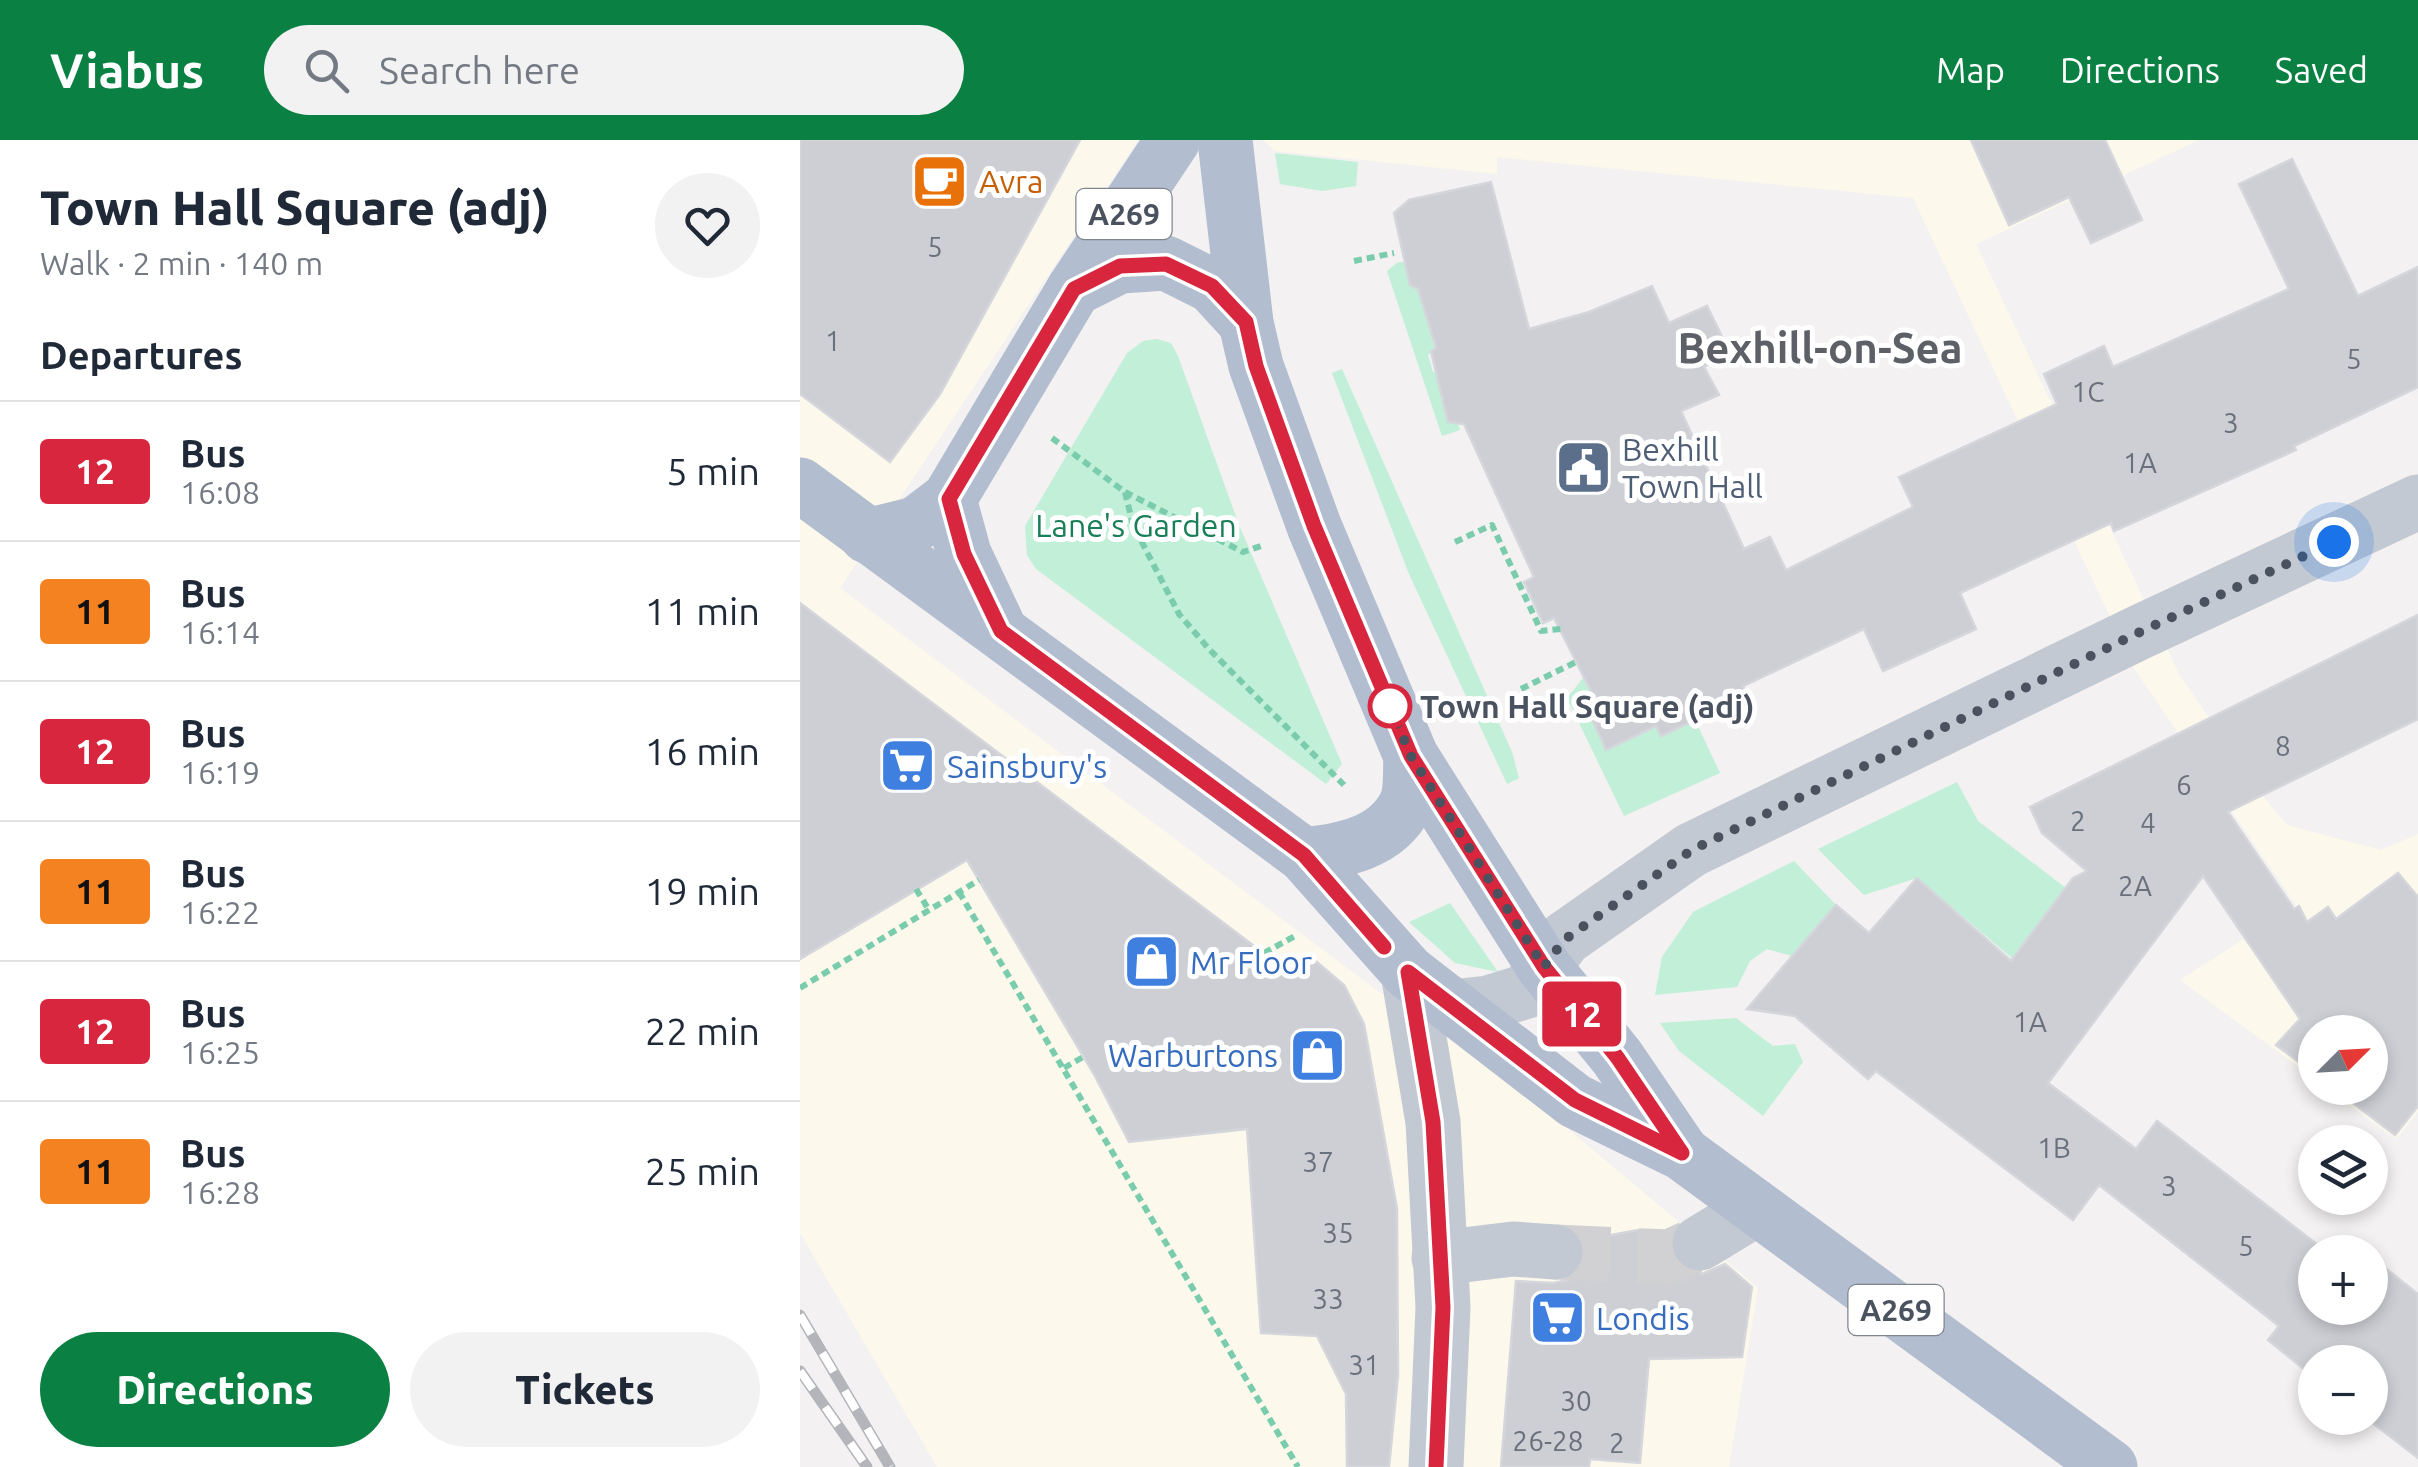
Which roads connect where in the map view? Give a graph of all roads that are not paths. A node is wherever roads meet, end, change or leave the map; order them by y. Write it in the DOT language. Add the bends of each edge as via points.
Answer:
graph roads {
  1 [pos="1173,140"];
  2 [pos="1225,140"];
  3 [pos="1074,289"];
  4 [pos="1246,322"];
  5 [pos="800,485"];
  6 [pos="949,499"];
  7 [pos="2418,502"];
  8 [pos="867,536"];
  9 [pos="1001,631"];
  10 [pos="1411,756"];
  11 [pos="1304,855"];
  12 [pos="1544,967"];
  13 [pos="1408,972"];
  14 [pos="1452,1007"];
  15 [pos="1682,1153"];
  16 [pos="1756,1209"];
  17 [pos="1700,1244"];
  18 [pos="1555,1252"];
  19 [pos="1439,1258"];
  20 [pos="1436,1467"];
  21 [pos="2110,1467"];
  1 -- 3 [label="main road, A269"];
  2 -- 4 [label="main road, A269"];
  3 -- 4 [label="main road, A269" via="1120,266 1166,264 1212,286"];
  3 -- 6 [label="main road, A269"];
  4 -- 10 [label="main road, A269" via="1314,526"];
  5 -- 8 [label="main road"];
  6 -- 8 [label="main road" via="916,524"];
  6 -- 9 [label="main road, A269" via="964,554"];
  7 -- 12 [label="street" via="1692,850 1564,940"];
  8 -- 9 [label="main road"];
  9 -- 11 [label="main road, A269"];
  10 -- 11 [label="main road, A269" via="1408,802 1386,829 1347,851"];
  10 -- 12 [label="main road, A269"];
  11 -- 13 [label="main road, A269"];
  12 -- 14 [label="street" via="1526,991"];
  12 -- 15 [label="main road, A269"];
  13 -- 14 [label="main road, A269"];
  13 -- 19 [label="street" via="1433,1122"];
  14 -- 15 [label="main road, A269" via="1575,1100"];
  15 -- 16 [label="main road, A269"];
  16 -- 17 [label="street"];
  16 -- 21 [label="main road, A269"];
  18 -- 19 [label="street" via="1513,1249"];
  19 -- 20 [label="street"];
}
